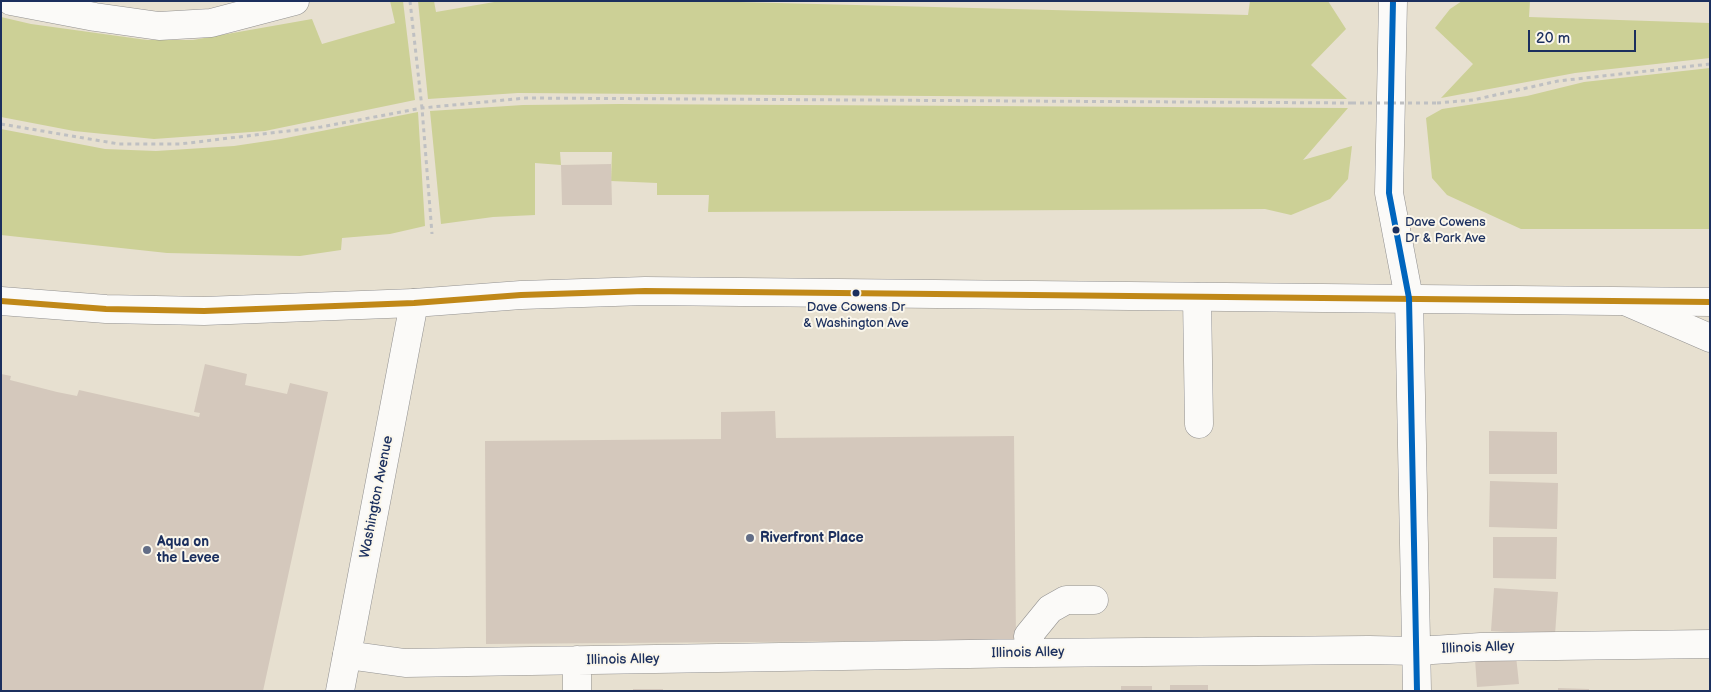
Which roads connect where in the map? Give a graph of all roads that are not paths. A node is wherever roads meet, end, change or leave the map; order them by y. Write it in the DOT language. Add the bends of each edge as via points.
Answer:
graph roads {
  1 [pos="12,1"];
  2 [pos="295,1"];
  3 [pos="1393,1"];
  4 [pos="1197,297"];
  5 [pos="1409,298"];
  6 [pos="1,301"];
  7 [pos="1627,302"];
  8 [pos="1710,302"];
  9 [pos="414,303"];
  10 [pos="1710,338"];
  11 [pos="1199,424"];
  12 [pos="1094,600"];
  13 [pos="1710,644"];
  14 [pos="1416,651"];
  15 [pos="1031,653"];
  16 [pos="347,655"];
  17 [pos="577,660"];
  18 [pos="340,691"];
  19 [pos="577,691"];
  20 [pos="1417,691"];
  1 -- 2 [label="main road" via="159,26 211,23"];
  3 -- 5 [label="main road" via="1389,193"];
  4 -- 5 [label="main road"];
  4 -- 9 [label="main road" via="644,291"];
  4 -- 11 [label="main road"];
  5 -- 7 [label="main road"];
  5 -- 14 [label="main road"];
  6 -- 9 [label="main road" via="106,309 204,311"];
  7 -- 8 [label="main road"];
  7 -- 10 [label="main road"];
  9 -- 16 [label="main road, Washington Avenue"];
  12 -- 15 [label="main road" via="1066,600 1050,610 1028,636"];
  13 -- 14 [label="main road, Illinois Alley"];
  14 -- 15 [label="main road, Illinois Alley"];
  14 -- 20 [label="main road"];
  15 -- 17 [label="main road, Illinois Alley"];
  16 -- 17 [label="main road, Illinois Alley" via="405,664"];
  16 -- 18 [label="main road, Washington Avenue"];
  17 -- 19 [label="main road"];
}
